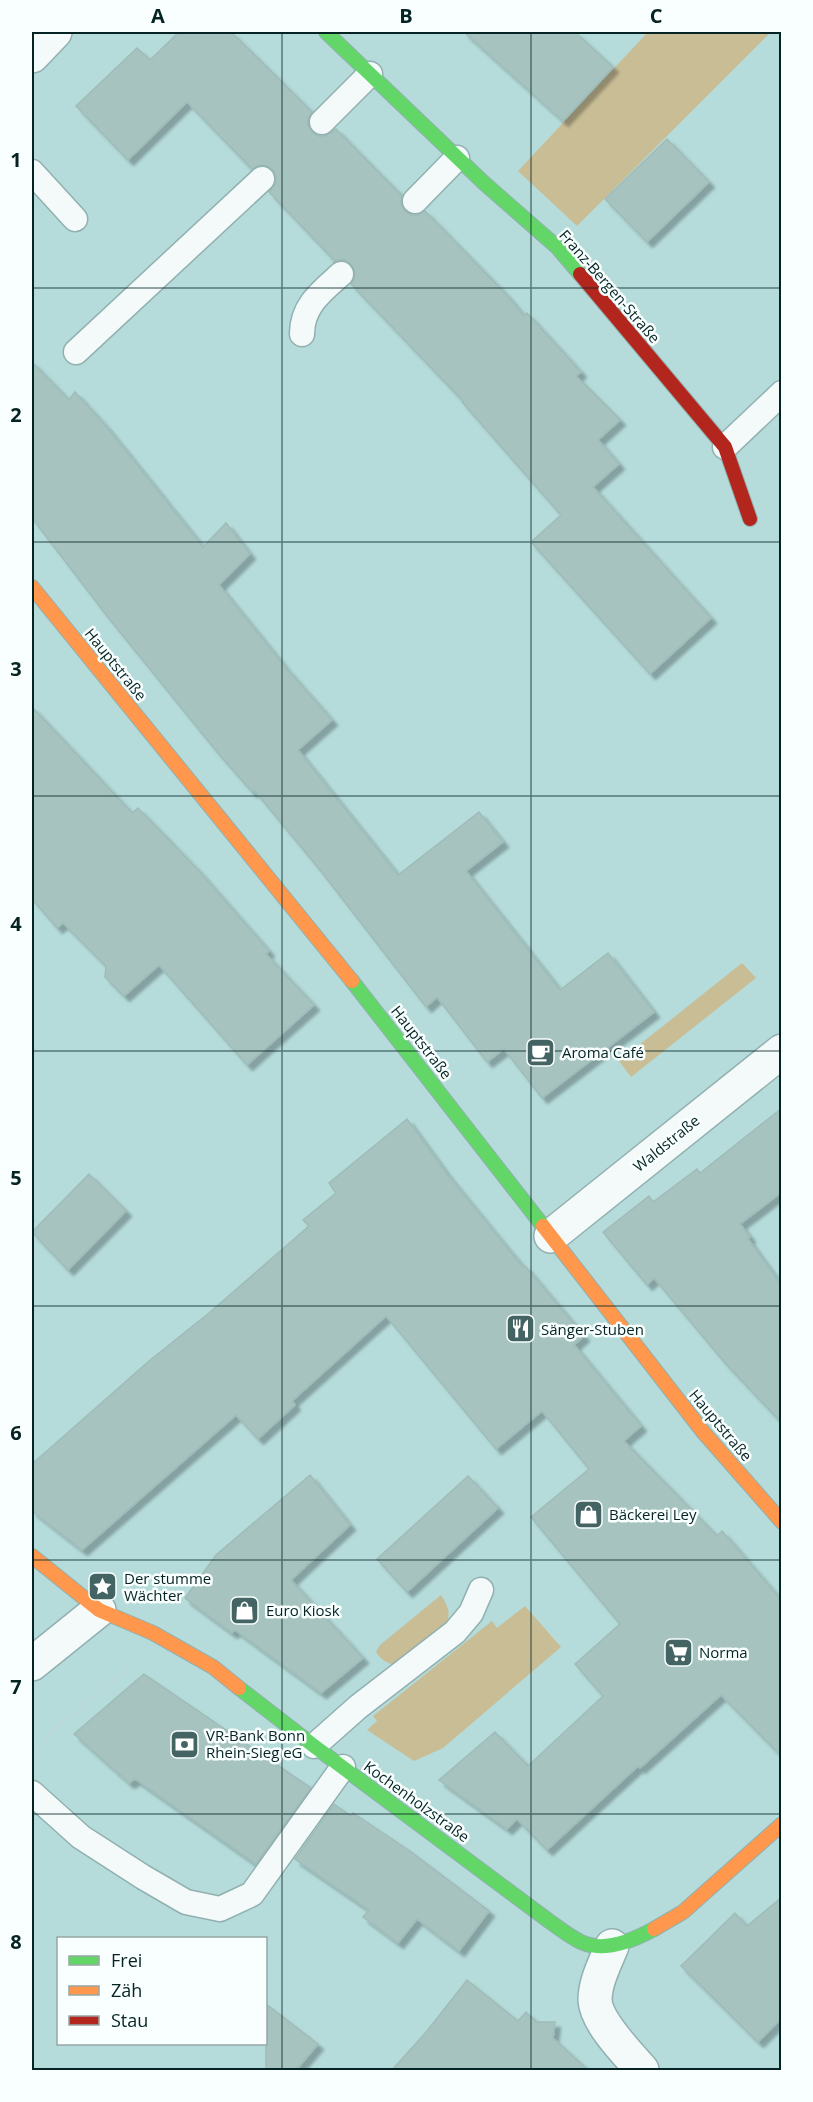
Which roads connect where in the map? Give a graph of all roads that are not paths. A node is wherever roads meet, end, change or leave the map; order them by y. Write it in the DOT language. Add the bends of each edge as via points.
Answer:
graph roads {
  1 [pos="55,32"];
  2 [pos="326,32"];
  3 [pos="32,56"];
  4 [pos="370,74"];
  5 [pos="322,122"];
  6 [pos="458,158"];
  7 [pos="32,172"];
  8 [pos="262,179"];
  9 [pos="415,201"];
  10 [pos="75,219"];
  11 [pos="341,274"];
  12 [pos="302,334"];
  13 [pos="76,352"];
  14 [pos="782,393"];
  15 [pos="725,447"];
  16 [pos="750,519"];
  17 [pos="32,587"];
  18 [pos="782,1051"];
  19 [pos="551,1236"];
  20 [pos="782,1522"];
  21 [pos="32,1556"];
  22 [pos="482,1590"];
  23 [pos="99,1610"];
  24 [pos="32,1664"];
  25 [pos="314,1746"];
  26 [pos="343,1767"];
  27 [pos="32,1793"];
  28 [pos="782,1824"];
  29 [pos="612,1946"];
  30 [pos="642,2070"];
  1 -- 3 [label="street"];
  2 -- 4 [label="street, Franz-Bergen-Straße"];
  4 -- 5 [label="lane"];
  4 -- 6 [label="street, Franz-Bergen-Straße"];
  6 -- 9 [label="lane"];
  6 -- 15 [label="street, Franz-Bergen-Straße" via="557,247"];
  7 -- 10 [label="lane"];
  8 -- 13 [label="lane"];
  11 -- 12 [label="lane" via="310,305 302,320"];
  14 -- 15 [label="lane"];
  15 -- 16 [label="street, Franz-Bergen-Straße"];
  17 -- 19 [label="street, Hauptstraße" via="263,869"];
  18 -- 19 [label="street, Waldstraße"];
  19 -- 20 [label="street, Hauptstraße" via="704,1433"];
  21 -- 23 [label="street, Kochenholzstraße"];
  22 -- 25 [label="lane" via="471,1613 455,1632"];
  23 -- 24 [label="street"];
  23 -- 25 [label="street, Kochenholzstraße" via="153,1633 213,1667"];
  25 -- 26 [label="street, Kochenholzstraße"];
  26 -- 27 [label="lane" via="252,1894 220,1909 186,1902 143,1877 81,1837"];
  26 -- 29 [label="street, Kochenholzstraße" via="582,1943"];
  28 -- 29 [label="street, Kochenholzstraße" via="682,1912 640,1937"];
  29 -- 30 [label="street" via="598,1980 595,2002 606,2028"];
}
